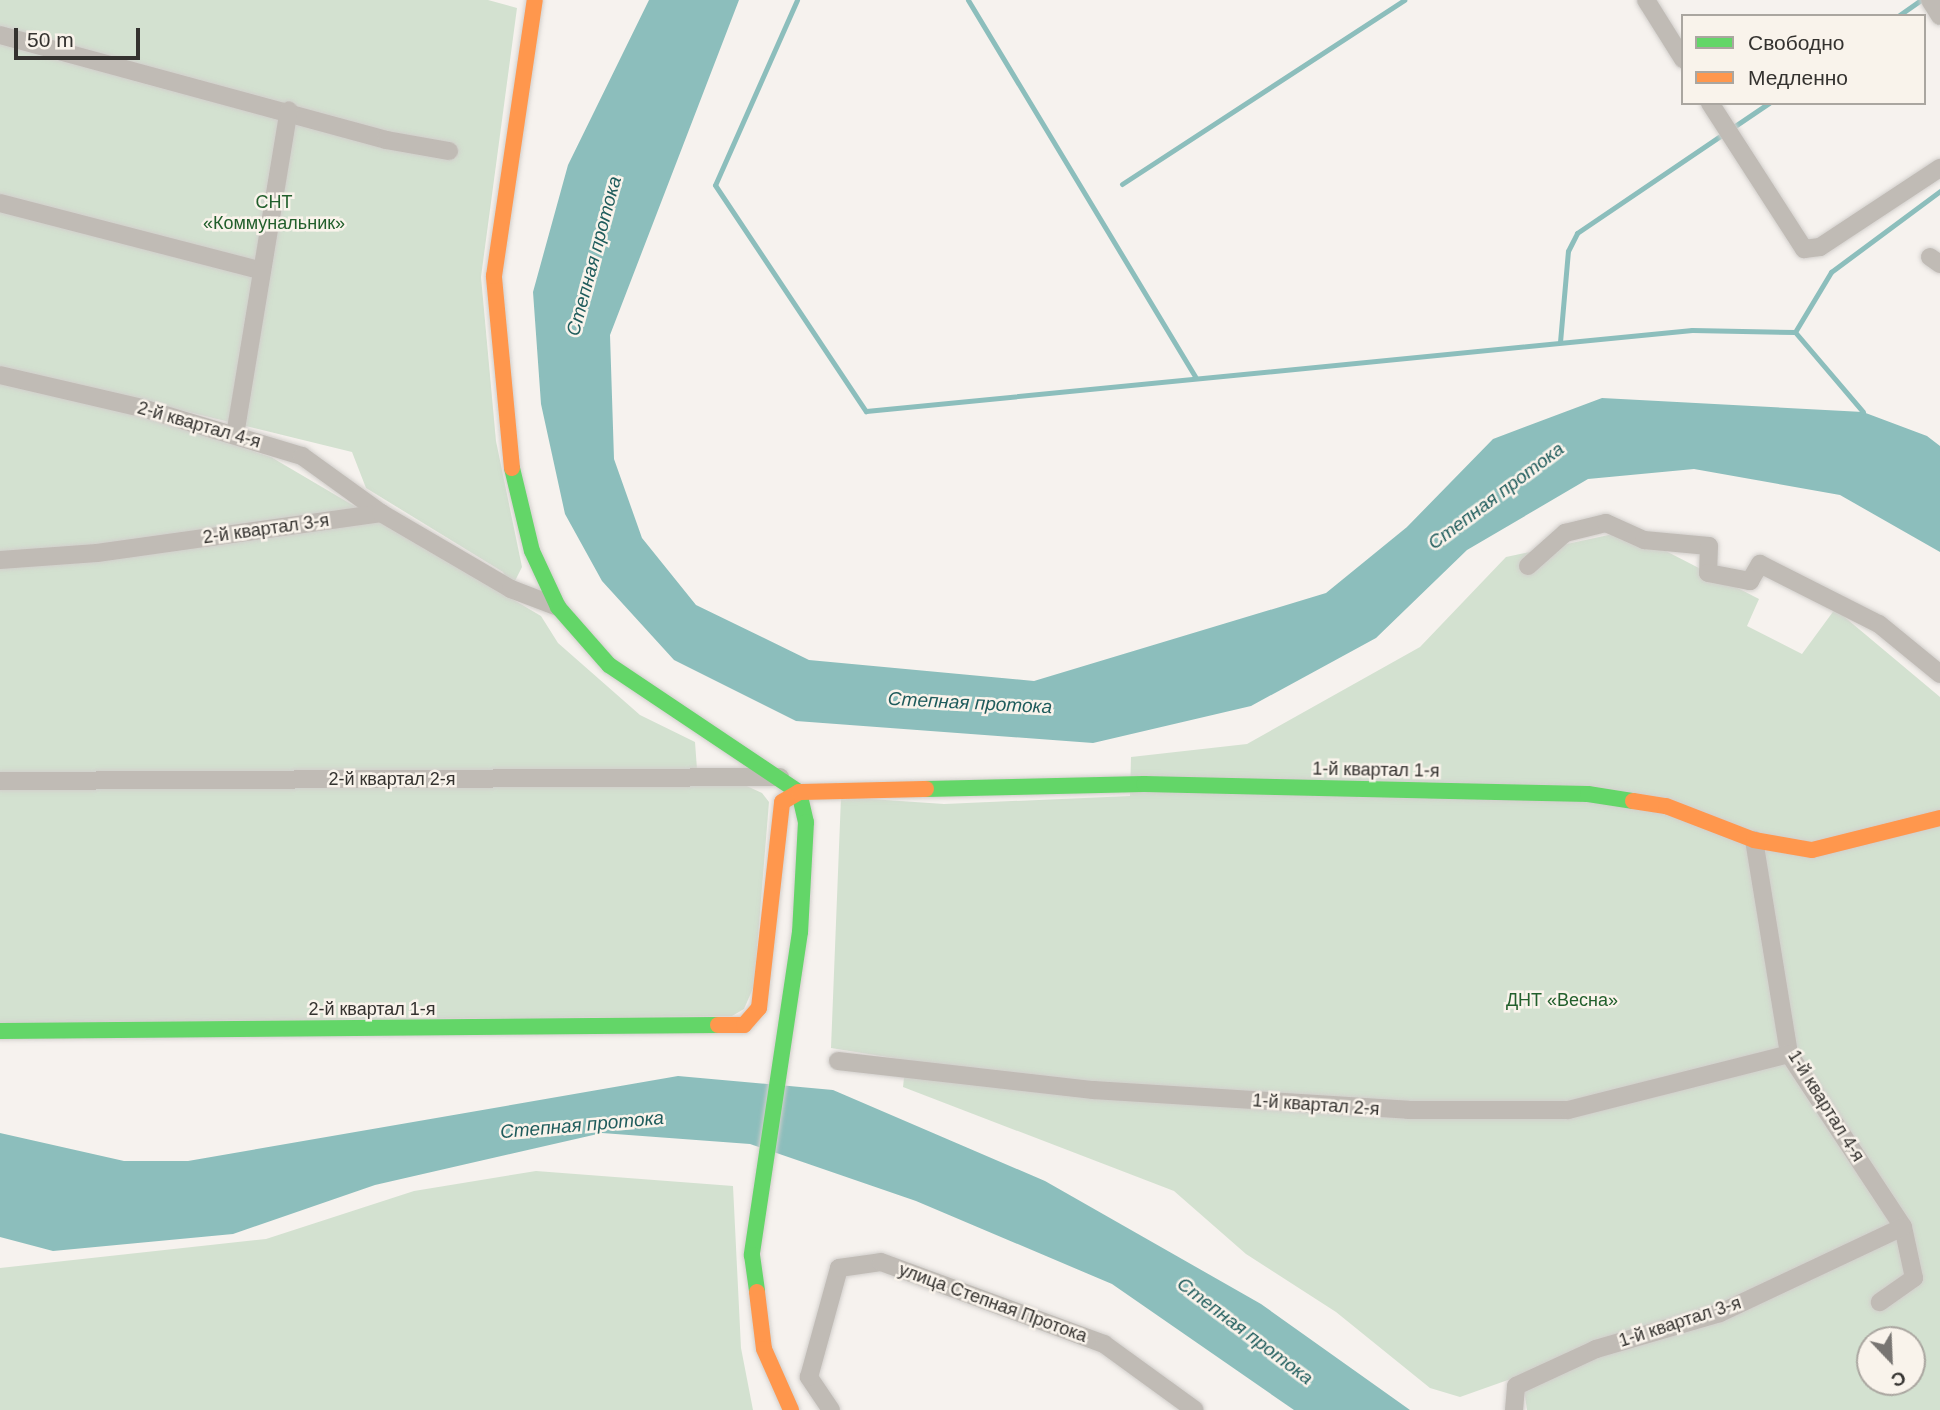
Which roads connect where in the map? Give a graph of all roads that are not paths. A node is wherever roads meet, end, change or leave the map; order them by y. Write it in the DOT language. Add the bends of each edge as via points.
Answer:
graph roads {
  1 [pos="1646,0"];
  2 [pos="1930,0"];
  3 [pos="529,1"];
  4 [pos="1940,16"];
  5 [pos="0,35"];
  6 [pos="1681,56"];
  7 [pos="1711,105"];
  8 [pos="289,110"];
  9 [pos="449,150"];
  10 [pos="1940,168"];
  11 [pos="0,204"];
  12 [pos="260,270"];
  13 [pos="0,375"];
  14 [pos="235,435"];
  15 [pos="381,513"];
  16 [pos="0,560"];
  17 [pos="1528,566"];
  18 [pos="558,607"];
  19 [pos="1940,674"];
  20 [pos="784,777"];
  21 [pos="0,780"];
  22 [pos="799,792"];
  23 [pos="1940,818"];
  24 [pos="1754,840"];
  25 [pos="0,1031"];
  26 [pos="1790,1054"];
  27 [pos="838,1061"];
  28 [pos="1903,1227"];
  29 [pos="1880,1301"];
  30 [pos="791,1410"];
  31 [pos="831,1410"];
  32 [pos="1195,1410"];
  33 [pos="1514,1410"];
  1 -- 6 [label="street"];
  2 -- 4 [label="street"];
  3 -- 18 [label="street" via="494,276 507,450 532,551"];
  5 -- 8 [label="street"];
  7 -- 10 [label="street" via="1799,245 1820,247"];
  8 -- 9 [label="street"];
  8 -- 12 [label="street"];
  11 -- 12 [label="street"];
  12 -- 14 [label="street"];
  13 -- 14 [label="street, 2-й квартал 4-я"];
  14 -- 15 [label="street, 2-й квартал 4-я" via="302,456"];
  15 -- 16 [label="street, 2-й квартал 3-я" via="97,553"];
  15 -- 18 [label="street" via="511,589"];
  17 -- 19 [label="street" via="1564,533 1606,523 1644,540 1709,546 1708,573 1751,581 1760,564 1879,624"];
  18 -- 20 [label="street" via="610,665 652,699"];
  20 -- 21 [label="street, 2-й квартал 2-я"];
  20 -- 22 [label="street"];
  22 -- 24 [label="street, 1-й квартал 1-я" via="1144,784 1588,794 1666,806"];
  22 -- 25 [label="street, 2-й квартал 1-я" via="782,802 759,1008 744,1025"];
  22 -- 30 [label="street" via="806,822 800,932 752,1255 764,1349"];
  23 -- 24 [label="street, 1-й квартал 1-я" via="1812,850"];
  24 -- 26 [label="street, 1-й квартал 4-я"];
  26 -- 27 [label="street, 1-й квартал 2-я" via="1567,1110 1408,1111 1093,1090"];
  26 -- 28 [label="street, 1-й квартал 4-я"];
  28 -- 29 [label="street, 1-й квартал 4-я" via="1914,1278"];
  28 -- 33 [label="street, 1-й квартал 3-я" via="1720,1313 1597,1349 1516,1386"];
  31 -- 32 [label="street, улица Степная Протока" via="809,1377 839,1268 881,1262 1104,1344"];
}
